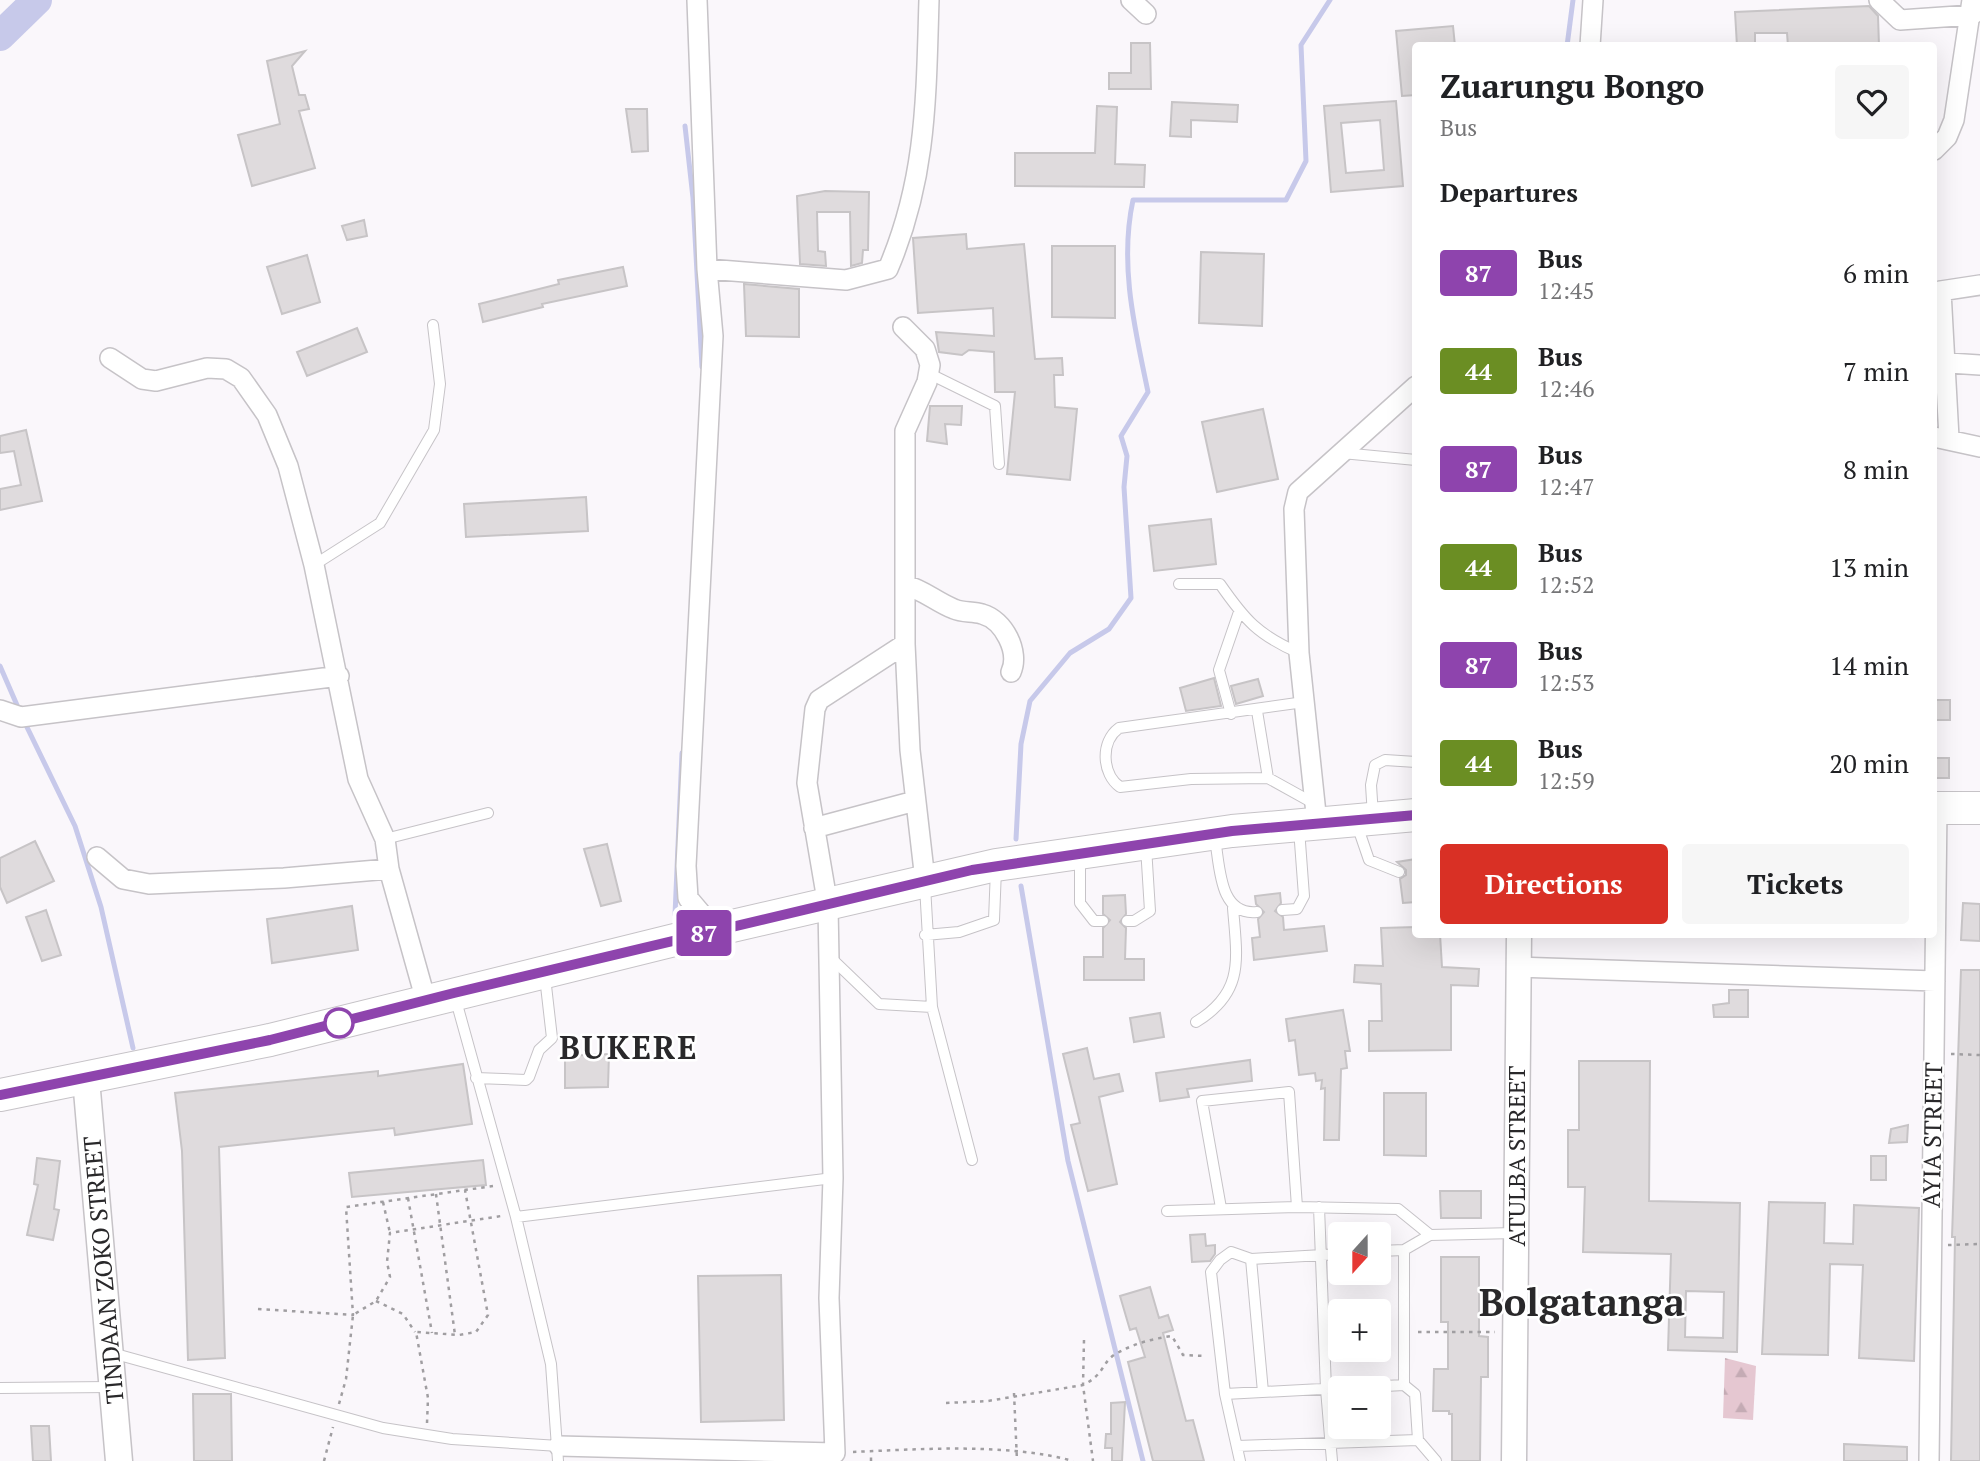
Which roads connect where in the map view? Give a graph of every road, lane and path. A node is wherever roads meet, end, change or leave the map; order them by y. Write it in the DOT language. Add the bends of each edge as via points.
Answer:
graph roads {
  1 [pos="697,0"];
  2 [pos="929,0"];
  3 [pos="1131,0"];
  4 [pos="1593,0"];
  5 [pos="1880,0"];
  6 [pos="1975,8"];
  7 [pos="1146,15"];
  8 [pos="1590,42"];
  9 [pos="1937,146"];
  10 [pos="707,269"];
  11 [pos="1980,285"];
  12 [pos="1937,291"];
  13 [pos="433,325"];
  14 [pos="903,327"];
  15 [pos="110,358"];
  16 [pos="1939,363"];
  17 [pos="1980,365"];
  18 [pos="930,374"];
  19 [pos="1412,390"];
  20 [pos="1941,438"];
  21 [pos="1980,447"];
  22 [pos="1341,453"];
  23 [pos="1412,460"];
  24 [pos="999,464"];
  25 [pos="314,565"];
  26 [pos="1179,584"];
  27 [pos="905,585"];
  28 [pos="1239,612"];
  29 [pos="905,644"];
  30 [pos="1299,653"];
  31 [pos="1011,672"];
  32 [pos="339,676"];
  33 [pos="1304,702"];
  34 [pos="0,710"];
  35 [pos="1257,711"];
  36 [pos="1231,714"];
  37 [pos="1412,762"];
  38 [pos="1268,778"];
  39 [pos="915,801"];
  40 [pos="1937,808"];
  41 [pos="1980,808"];
  42 [pos="488,813"];
  43 [pos="1412,815"];
  44 [pos="1311,817"];
  45 [pos="1364,819"];
  46 [pos="814,828"];
  47 [pos="1213,834"];
  48 [pos="385,839"];
  49 [pos="1146,844"];
  50 [pos="1079,852"];
  51 [pos="97,857"];
  52 [pos="996,866"];
  53 [pos="389,869"];
  54 [pos="1399,872"];
  55 [pos="925,880"];
  56 [pos="828,906"];
  57 [pos="1233,908"];
  58 [pos="1282,910"];
  59 [pos="1257,912"];
  60 [pos="1103,921"];
  61 [pos="1127,922"];
  62 [pos="715,930"];
  63 [pos="925,936"];
  64 [pos="1519,938"];
  65 [pos="1935,938"];
  66 [pos="829,955"];
  67 [pos="1520,967"];
  68 [pos="545,973"];
  69 [pos="1935,981"];
  70 [pos="440,997"];
  71 [pos="932,1007"];
  72 [pos="1196,1022"];
  73 [pos="1934,1053"];
  74 [pos="1980,1055"];
  75 [pos="477,1078"];
  76 [pos="86,1079"];
  77 [pos="0,1095"];
  78 [pos="972,1160"];
  79 [pos="833,1178"];
  80 [pos="505,1184"];
  81 [pos="465,1190"];
  82 [pos="436,1194"];
  83 [pos="408,1198"];
  84 [pos="383,1202"];
  85 [pos="1297,1207"];
  86 [pos="1320,1207"];
  87 [pos="1221,1208"];
  88 [pos="1167,1211"];
  89 [pos="515,1215"];
  90 [pos="470,1221"];
  91 [pos="441,1226"];
  92 [pos="415,1230"];
  93 [pos="390,1233"];
  94 [pos="1516,1233"];
  95 [pos="1430,1235"];
  96 [pos="1980,1244"];
  97 [pos="1931,1245"];
  98 [pos="1404,1250"];
  99 [pos="1391,1251"];
  100 [pos="1321,1255"];
  101 [pos="1328,1255"];
  102 [pos="1251,1259"];
  103 [pos="376,1301"];
  104 [pos="258,1309"];
  105 [pos="353,1315"];
  106 [pos="1404,1332"];
  107 [pos="1515,1332"];
  108 [pos="432,1333"];
  109 [pos="416,1335"];
  110 [pos="455,1335"];
  111 [pos="1084,1340"];
  112 [pos="111,1353"];
  113 [pos="1220,1357"];
  114 [pos="1083,1385"];
  115 [pos="1404,1385"];
  116 [pos="1391,1386"];
  117 [pos="114,1387"];
  118 [pos="0,1388"];
  119 [pos="1326,1389"];
  120 [pos="1263,1392"];
  121 [pos="1014,1393"];
  122 [pos="1225,1394"];
  123 [pos="946,1403"];
  124 [pos="336,1416"];
  125 [pos="452,1439"];
  126 [pos="1418,1440"];
  127 [pos="1331,1442"];
  128 [pos="1237,1446"];
  129 [pos="871,1451"];
  130 [pos="1017,1453"];
  131 [pos="558,1454"];
  132 [pos="835,1457"];
  133 [pos="119,1461"];
  134 [pos="324,1461"];
  135 [pos="871,1461"];
  136 [pos="1017,1461"];
  137 [pos="1073,1461"];
  138 [pos="1093,1461"];
  139 [pos="1240,1461"];
  140 [pos="1332,1461"];
  141 [pos="1436,1461"];
  142 [pos="1514,1461"];
  143 [pos="1929,1461"];
  1 -- 10 [label="street"];
  2 -- 10 [label="street" via="925,137 905,230 888,269 846,280"];
  3 -- 7 [label="street"];
  4 -- 8 [label="street"];
  5 -- 6 [label="street" via="1900,20"];
  6 -- 9 [label="street" via="1952,127"];
  10 -- 62 [label="street" via="713,336 686,866 688,898"];
  11 -- 12 [label="street"];
  12 -- 16 [label="street"];
  13 -- 25 [label="lane" via="440,384 434,430 380,523"];
  14 -- 18 [label="street" via="925,348"];
  15 -- 25 [label="street" via="130,373 156,381 207,368 226,369 241,378 267,415 288,466"];
  16 -- 17 [label="street"];
  16 -- 20 [label="street"];
  18 -- 24 [label="lane" via="995,406"];
  18 -- 27 [label="street" via="905,430"];
  19 -- 22 [label="street"];
  20 -- 21 [label="street"];
  22 -- 23 [label="lane"];
  22 -- 30 [label="street" via="1298,492 1294,509"];
  25 -- 32 [label="street"];
  26 -- 28 [label="lane" via="1220,584"];
  27 -- 29 [label="street"];
  27 -- 31 [label="street" via="954,609 988,616 1013,646"];
  28 -- 30 [label="lane" via="1267,639"];
  28 -- 36 [label="lane" via="1219,670"];
  29 -- 39 [label="street"];
  29 -- 46 [label="street" via="819,700 807,783"];
  30 -- 33 [label="street"];
  32 -- 34 [label="street" via="21,717"];
  32 -- 48 [label="street" via="361,792"];
  33 -- 35 [label="lane"];
  33 -- 44 [label="street"];
  35 -- 36 [label="lane"];
  35 -- 38 [label="lane"];
  36 -- 38 [label="lane" via="1119,728 1111,735 1106,772 1120,787 1191,779"];
  37 -- 45 [label="lane" via="1385,760 1374,765"];
  38 -- 44 [label="lane"];
  39 -- 46 [label="street"];
  39 -- 55 [label="street"];
  40 -- 41 [label="highway"];
  42 -- 48 [label="lane"];
  43 -- 45 [label="highway"];
  44 -- 45 [label="highway"];
  44 -- 47 [label="highway"];
  44 -- 58 [label="lane" via="1302,904"];
  45 -- 54 [label="lane" via="1369,860"];
  46 -- 56 [label="street"];
  47 -- 49 [label="highway"];
  47 -- 57 [label="lane" via="1226,896"];
  48 -- 53 [label="street"];
  49 -- 50 [label="highway"];
  49 -- 61 [label="lane" via="1150,911"];
  50 -- 52 [label="highway"];
  50 -- 60 [label="lane" via="1080,903 1094,921"];
  51 -- 53 [label="street" via="123,879 149,884"];
  52 -- 55 [label="highway"];
  52 -- 63 [label="lane" via="994,920 959,932"];
  53 -- 70 [label="street"];
  55 -- 56 [label="highway"];
  55 -- 63 [label="lane"];
  56 -- 62 [label="highway"];
  56 -- 66 [label="street"];
  57 -- 59 [label="lane"];
  57 -- 72 [label="lane" via="1236,974 1216,1010"];
  62 -- 68 [label="highway"];
  63 -- 71 [label="lane"];
  64 -- 67 [label="street, ATULBA STREET"];
  65 -- 69 [label="street, AYIA STREET"];
  66 -- 71 [label="lane" via="879,1004"];
  66 -- 79 [label="street"];
  67 -- 69 [label="street"];
  67 -- 94 [label="street, ATULBA STREET"];
  68 -- 70 [label="highway"];
  68 -- 75 [label="lane" via="552,1038 539,1050 529,1077"];
  69 -- 73 [label="street, AYIA STREET"];
  70 -- 75 [label="lane"];
  70 -- 76 [label="highway" via="270,1040"];
  71 -- 78 [label="lane"];
  73 -- 74 [label="path"];
  73 -- 97 [label="street, AYIA STREET"];
  75 -- 80 [label="lane"];
  76 -- 77 [label="highway"];
  76 -- 112 [label="main road, TINDAAN ZOKO STREET"];
  79 -- 89 [label="lane"];
  79 -- 132 [label="street" via="823,1298"];
  80 -- 81 [label="path"];
  80 -- 89 [label="lane"];
  81 -- 82 [label="path"];
  81 -- 90 [label="path"];
  82 -- 83 [label="path"];
  82 -- 91 [label="path"];
  83 -- 84 [label="path"];
  83 -- 92 [label="path"];
  84 -- 93 [label="path"];
  84 -- 105 [label="path" via="346,1207"];
  85 -- 86 [label="lane"];
  85 -- 87 [label="lane"];
  85 -- 87 [label="lane" via="1289,1092 1202,1101"];
  86 -- 95 [label="lane" via="1398,1209"];
  86 -- 100 [label="lane"];
  87 -- 88 [label="lane"];
  89 -- 90 [label="path"];
  89 -- 131 [label="lane" via="551,1364"];
  90 -- 91 [label="path"];
  90 -- 110 [label="path" via="488,1315 476,1332"];
  91 -- 92 [label="path"];
  91 -- 110 [label="path"];
  92 -- 93 [label="path"];
  92 -- 108 [label="path"];
  93 -- 103 [label="path" via="390,1277"];
  94 -- 95 [label="lane"];
  94 -- 107 [label="street, ATULBA STREET"];
  95 -- 98 [label="lane"];
  96 -- 97 [label="path"];
  97 -- 143 [label="street, AYIA STREET"];
  98 -- 99 [label="lane"];
  98 -- 106 [label="lane"];
  100 -- 101 [label="lane"];
  100 -- 102 [label="lane"];
  100 -- 119 [label="lane"];
  102 -- 113 [label="lane" via="1231,1252 1212,1272"];
  102 -- 120 [label="lane"];
  103 -- 105 [label="path"];
  103 -- 109 [label="path" via="403,1314"];
  104 -- 105 [label="path"];
  105 -- 124 [label="path" via="346,1379"];
  106 -- 107 [label="path"];
  106 -- 115 [label="lane"];
  107 -- 142 [label="street, ATULBA STREET"];
  108 -- 109 [label="path"];
  108 -- 110 [label="path"];
  109 -- 125 [label="path" via="428,1398 427,1425 448,1430"];
  111 -- 114 [label="path"];
  112 -- 117 [label="main road, TINDAAN ZOKO STREET"];
  112 -- 124 [label="lane"];
  113 -- 114 [label="path" via="1183,1355 1172,1336 1143,1340 1113,1355 1097,1378"];
  113 -- 122 [label="lane"];
  114 -- 123 [label="path"];
  114 -- 138 [label="path"];
  115 -- 116 [label="lane"];
  115 -- 126 [label="lane" via="1415,1394"];
  117 -- 118 [label="lane"];
  117 -- 133 [label="main road, TINDAAN ZOKO STREET"];
  119 -- 120 [label="lane"];
  119 -- 127 [label="lane"];
  120 -- 122 [label="lane"];
  121 -- 130 [label="path"];
  122 -- 128 [label="lane"];
  124 -- 125 [label="lane"];
  124 -- 134 [label="path"];
  125 -- 131 [label="lane"];
  126 -- 127 [label="lane"];
  126 -- 141 [label="lane"];
  127 -- 128 [label="lane"];
  127 -- 140 [label="lane"];
  128 -- 139 [label="lane"];
  129 -- 130 [label="path"];
  129 -- 132 [label="path"];
  129 -- 135 [label="path"];
  130 -- 136 [label="path"];
  130 -- 137 [label="path"];
  131 -- 132 [label="street"];
}
